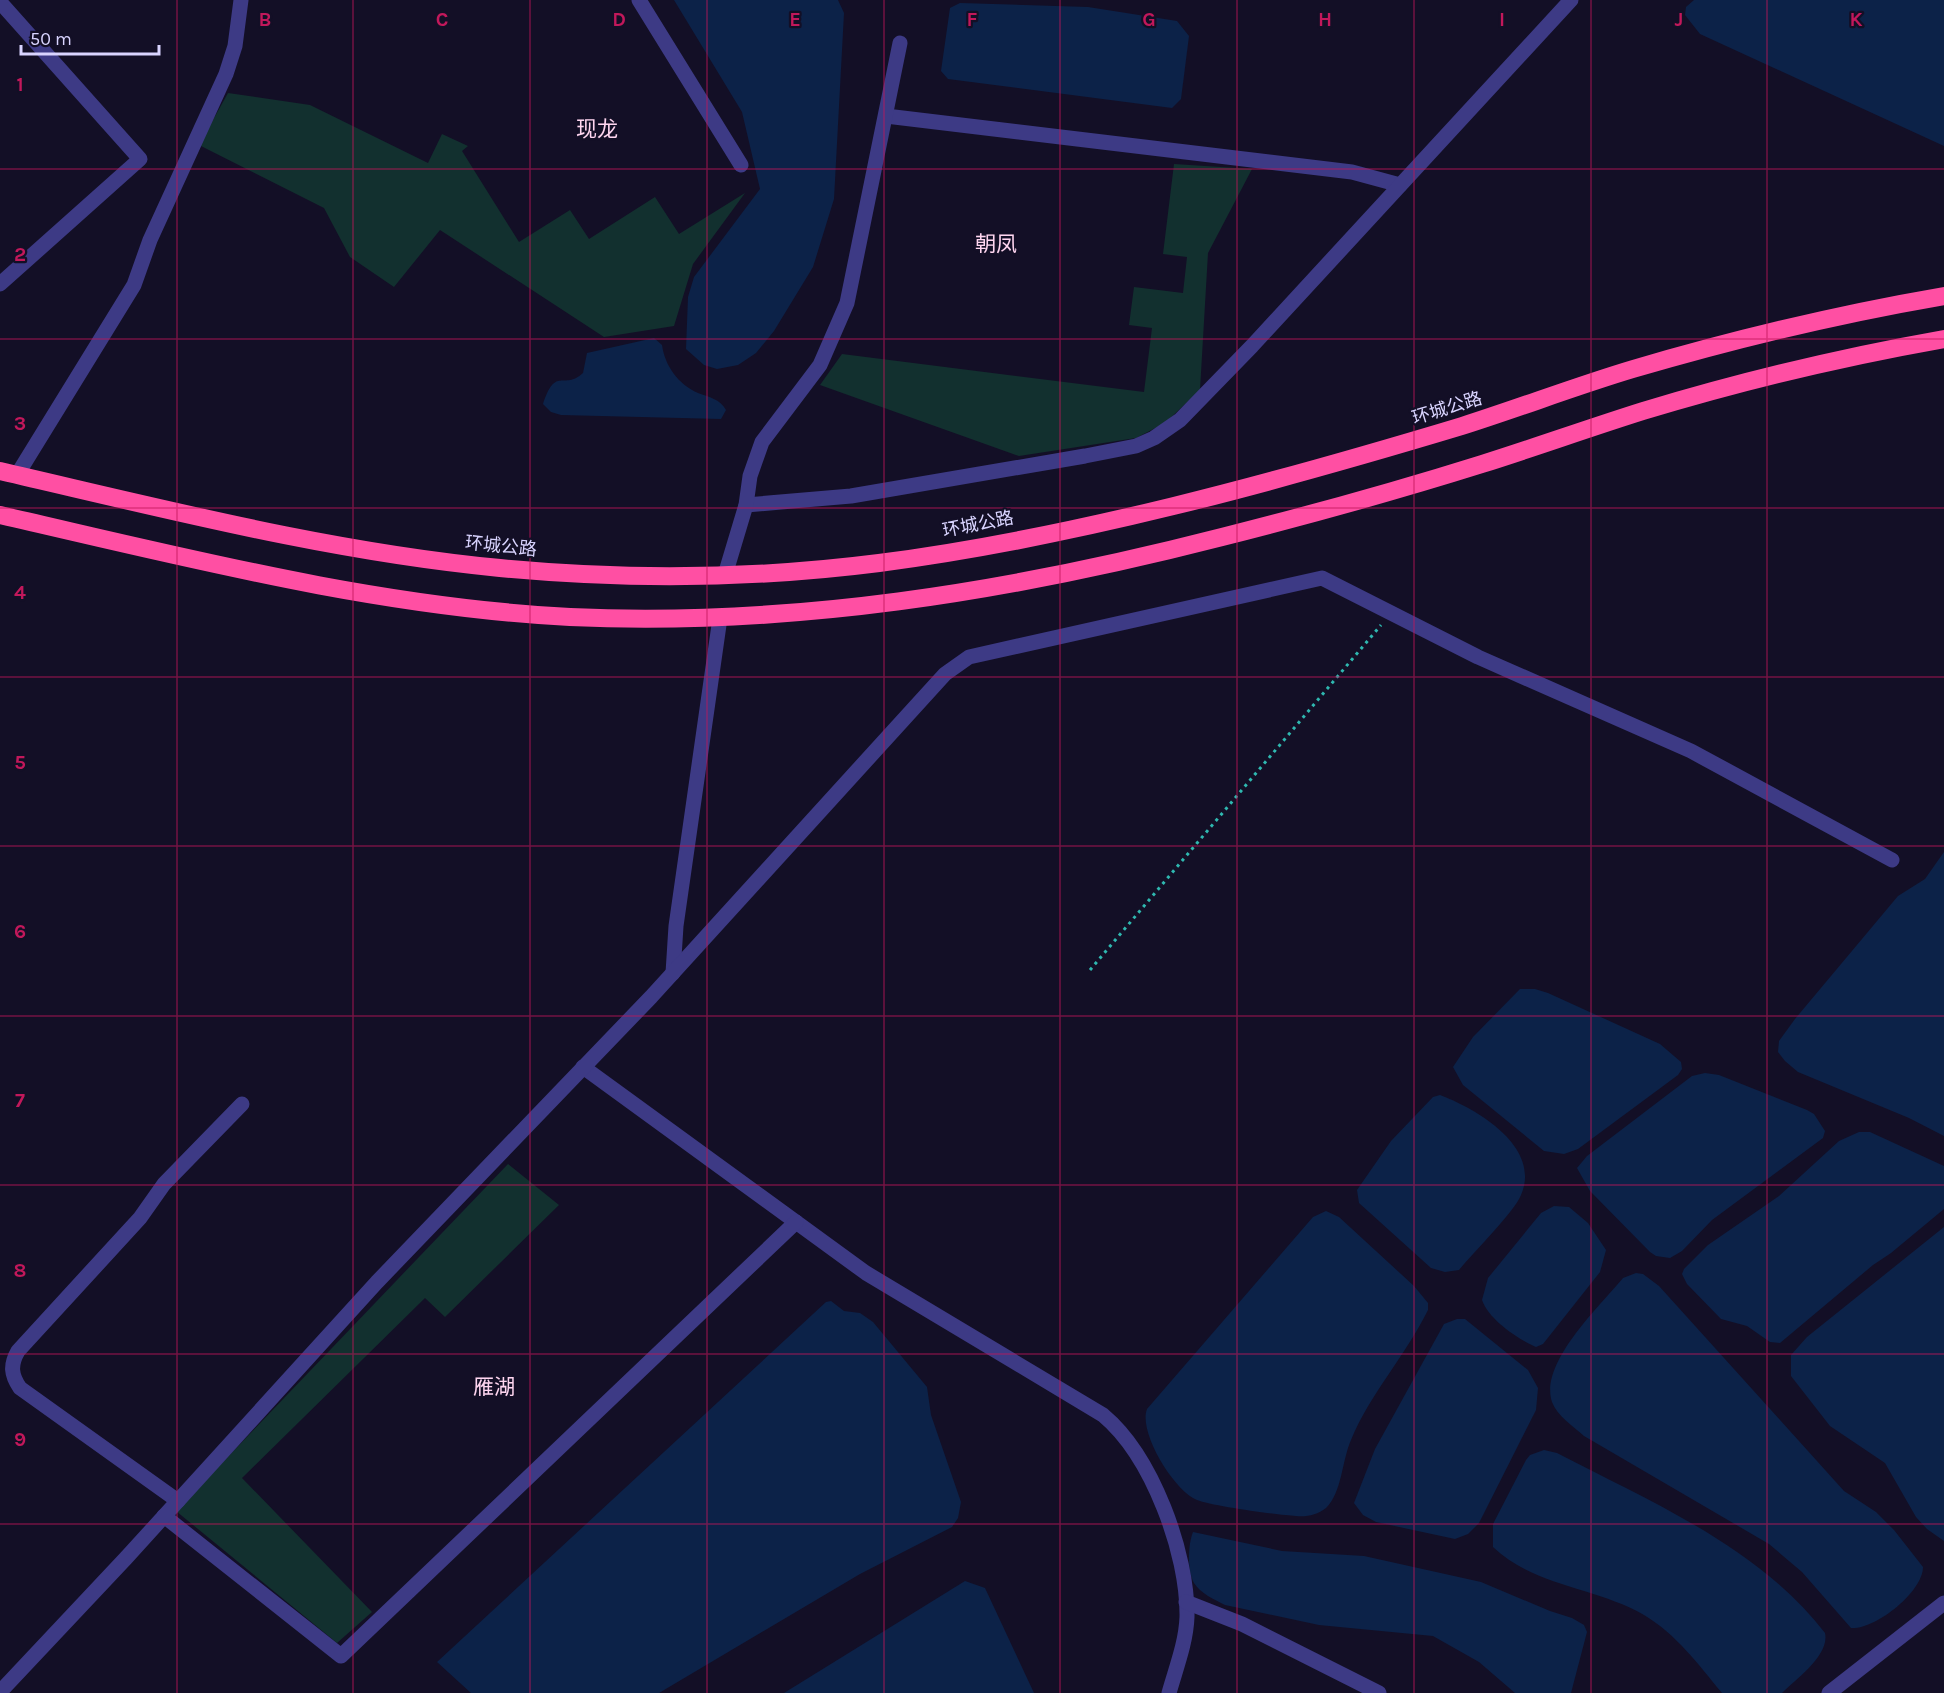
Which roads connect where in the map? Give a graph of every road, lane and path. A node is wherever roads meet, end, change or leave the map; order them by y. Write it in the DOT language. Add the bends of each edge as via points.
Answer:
graph roads {
  1 [pos="241,0"];
  2 [pos="639,0"];
  3 [pos="1571,0"];
  4 [pos="0,2"];
  5 [pos="900,43"];
  6 [pos="886,116"];
  7 [pos="741,165"];
  8 [pos="1400,185"];
  9 [pos="0,284"];
  10 [pos="1944,296"];
  11 [pos="1944,339"];
  12 [pos="9,473"];
  13 [pos="746,505"];
  14 [pos="0,515"];
  15 [pos="725,575"];
  16 [pos="1391,613"];
  17 [pos="720,618"];
  18 [pos="1892,860"];
  19 [pos="1090,970"];
  20 [pos="673,973"];
  21 [pos="583,1067"];
  22 [pos="242,1104"];
  23 [pos="795,1222"];
  24 [pos="178,1501"];
  25 [pos="164,1516"];
  26 [pos="1186,1602"];
  27 [pos="1944,1603"];
  28 [pos="0,1692"];
  29 [pos="1169,1693"];
  30 [pos="1379,1693"];
  31 [pos="1829,1693"];
  1 -- 12 [label="street" via="235,46 226,74 154,229 134,285"];
  2 -- 7 [label="street"];
  3 -- 8 [label="street"];
  4 -- 9 [label="street" via="140,159"];
  5 -- 6 [label="street"];
  6 -- 8 [label="street" via="1352,172"];
  6 -- 13 [label="street" via="847,303 820,365 762,442 750,476"];
  8 -- 13 [label="street" via="1180,420 1154,438 1136,446 1085,456 851,496"];
  10 -- 15 [label="highway, 环城公路" via="1877,307 1719,345 1400,444 1113,519 889,561"];
  11 -- 17 [label="highway" via="1731,386 1412,486 1122,561 976,591 883,605"];
  12 -- 15 [label="highway, 环城公路" via="295,537 394,555 571,574"];
  13 -- 15 [label="street"];
  14 -- 17 [label="highway" via="287,579 388,597 569,616"];
  16 -- 18 [label="street" via="1478,657 1691,751"];
  16 -- 19 [label="path"];
  16 -- 20 [label="street" via="1322,578 963,659 929,691"];
  17 -- 20 [label="street" via="676,926"];
  20 -- 21 [label="street"];
  21 -- 23 [label="street"];
  21 -- 24 [label="street" via="377,1282"];
  22 -- 24 [label="street" via="164,1184 140,1218 11,1362 13,1378 20,1388"];
  23 -- 25 [label="street" via="341,1656"];
  23 -- 26 [label="street" via="866,1273 1103,1415 1119,1429 1163,1509 1177,1551"];
  24 -- 25 [label="street"];
  25 -- 28 [label="street"];
  26 -- 29 [label="street" via="1184,1642"];
  26 -- 30 [label="street" via="1242,1624"];
  27 -- 31 [label="street"];
}
